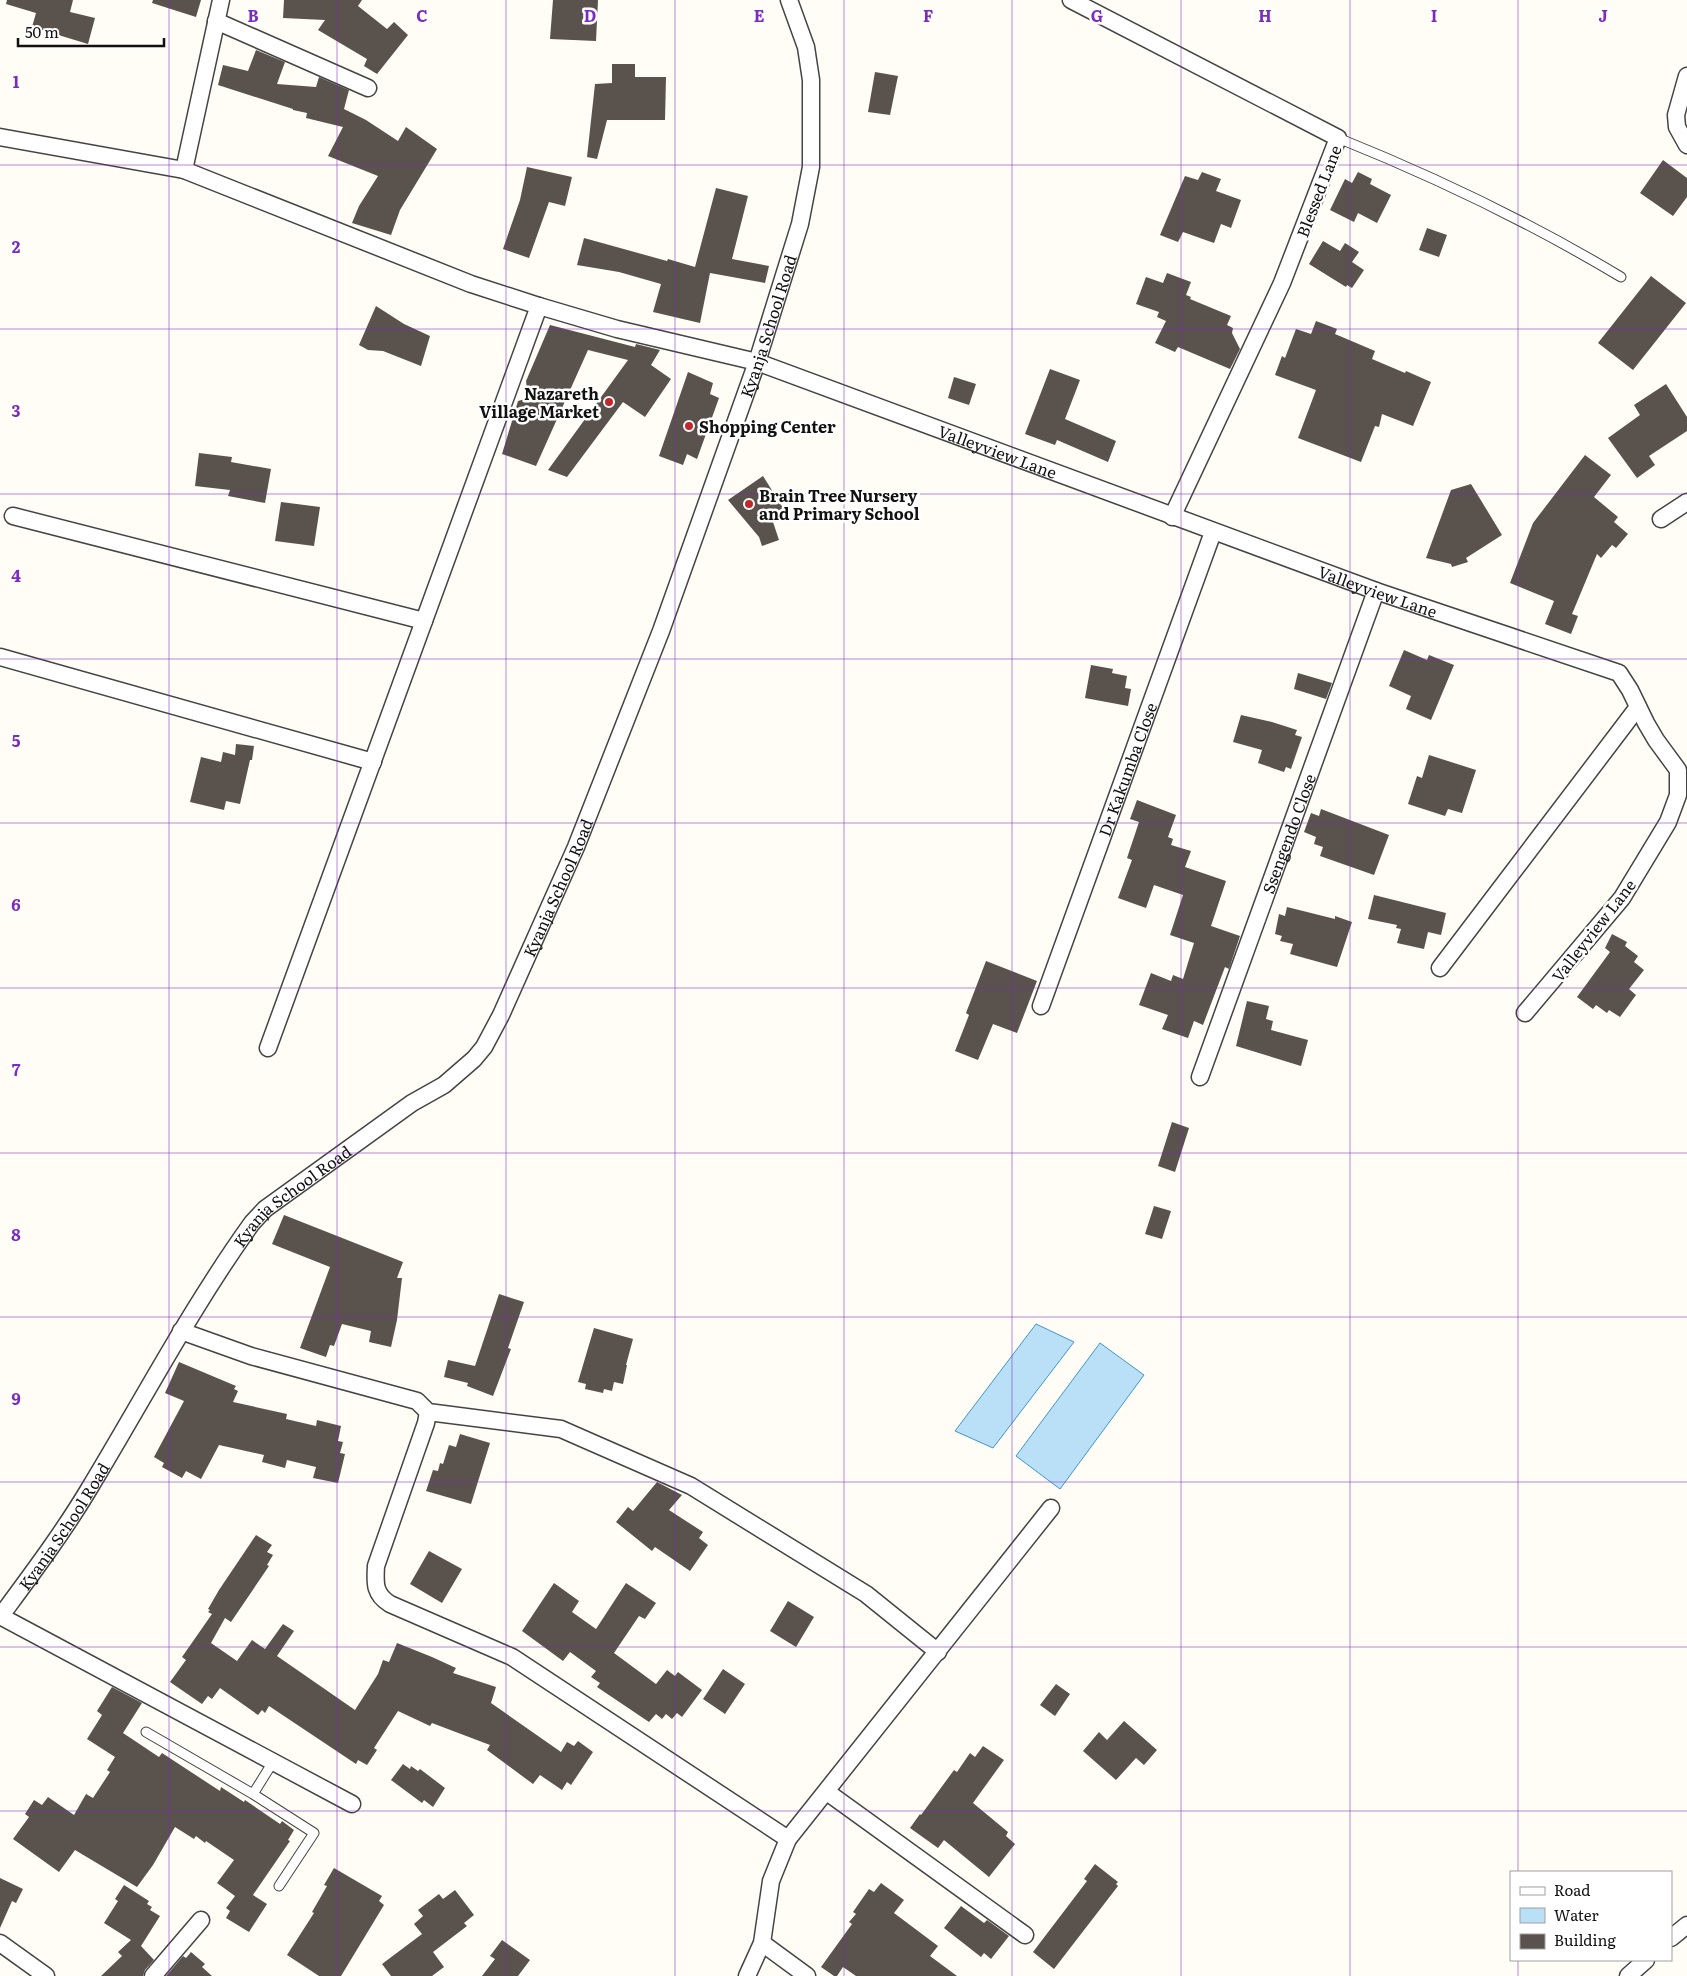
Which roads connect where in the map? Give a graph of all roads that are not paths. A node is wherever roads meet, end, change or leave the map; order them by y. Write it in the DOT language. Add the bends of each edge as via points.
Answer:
graph roads {
  1 [pos="220,0"];
  2 [pos="789,0"];
  3 [pos="1072,0"];
  4 [pos="216,21"];
  5 [pos="1687,76"];
  6 [pos="368,88"];
  7 [pos="0,137"];
  8 [pos="1338,138"];
  9 [pos="1687,145"];
  10 [pos="184,170"];
  11 [pos="1621,277"];
  12 [pos="539,306"];
  13 [pos="757,362"];
  14 [pos="1687,502"];
  15 [pos="13,516"];
  16 [pos="1172,517"];
  17 [pos="1661,519"];
  18 [pos="1213,532"];
  19 [pos="1376,591"];
  20 [pos="424,621"];
  21 [pos="0,657"];
  22 [pos="1638,707"];
  23 [pos="373,762"];
  24 [pos="1682,766"];
  25 [pos="1440,968"];
  26 [pos="1041,1006"];
  27 [pos="1525,1013"];
  28 [pos="268,1048"];
  29 [pos="1200,1077"];
  30 [pos="181,1331"];
  31 [pos="428,1412"];
  32 [pos="1051,1508"];
  33 [pos="0,1616"];
  34 [pos="938,1652"];
  35 [pos="146,1732"];
  36 [pos="273,1762"];
  37 [pos="827,1792"];
  38 [pos="253,1794"];
  39 [pos="352,1804"];
  40 [pos="788,1839"];
  41 [pos="279,1886"];
  42 [pos="201,1920"];
  43 [pos="1687,1925"];
  44 [pos="1025,1935"];
  45 [pos="1672,1937"];
  46 [pos="0,1943"];
  47 [pos="762,1943"];
  48 [pos="1645,1961"];
  49 [pos="46,1976"];
  50 [pos="153,1976"];
  51 [pos="747,1976"];
  52 [pos="807,1976"];
  53 [pos="1628,1976"];
  1 -- 4 [label="street"];
  2 -- 13 [label="street, Kyanja School Road" via="806,47 811,80 811,167 800,224"];
  3 -- 8 [label="street, Blessed Lane"];
  4 -- 6 [label="street"];
  4 -- 10 [label="street"];
  5 -- 9 [label="street" via="1676,115 1677,127"];
  7 -- 10 [label="street, Valleyview Lane"];
  8 -- 11 [label="lane" via="1484,203 1577,250"];
  8 -- 16 [label="street, Blessed Lane" via="1282,283"];
  10 -- 12 [label="street, Valleyview Lane" via="471,284"];
  12 -- 13 [label="street, Valleyview Lane" via="617,329"];
  12 -- 20 [label="street"];
  13 -- 16 [label="street, Valleyview Lane"];
  13 -- 30 [label="street, Kyanja School Road" via="661,631 576,847 520,976 484,1047 444,1085 412,1103 265,1209 235,1248"];
  14 -- 17 [label="street"];
  15 -- 20 [label="street"];
  16 -- 18 [label="street, Valleyview Lane"];
  18 -- 19 [label="street, Valleyview Lane"];
  18 -- 26 [label="street, Dr Kakumba Close"];
  19 -- 22 [label="street, Valleyview Lane" via="1619,673"];
  19 -- 29 [label="street, Ssengendo Close"];
  20 -- 23 [label="street"];
  21 -- 23 [label="street"];
  22 -- 24 [label="street, Valleyview Lane" via="1656,740"];
  22 -- 25 [label="street"];
  23 -- 28 [label="street"];
  24 -- 27 [label="street, Valleyview Lane" via="1674,808 1622,898"];
  30 -- 31 [label="street" via="251,1356 417,1401"];
  30 -- 33 [label="street, Kyanja School Road" via="89,1489"];
  31 -- 34 [label="street" via="560,1429 691,1486 866,1594"];
  31 -- 40 [label="street" via="376,1566 377,1594 390,1604 512,1657"];
  32 -- 34 [label="street"];
  33 -- 36 [label="street"];
  34 -- 37 [label="street"];
  35 -- 38 [label="lane"];
  36 -- 38 [label="lane"];
  36 -- 39 [label="street"];
  37 -- 40 [label="street"];
  37 -- 44 [label="street"];
  38 -- 41 [label="lane" via="314,1833"];
  40 -- 47 [label="street" via="771,1880"];
  42 -- 50 [label="street"];
  43 -- 45 [label="street"];
  46 -- 49 [label="street"];
  47 -- 51 [label="street"];
  47 -- 52 [label="street"];
  48 -- 53 [label="street"];
}
